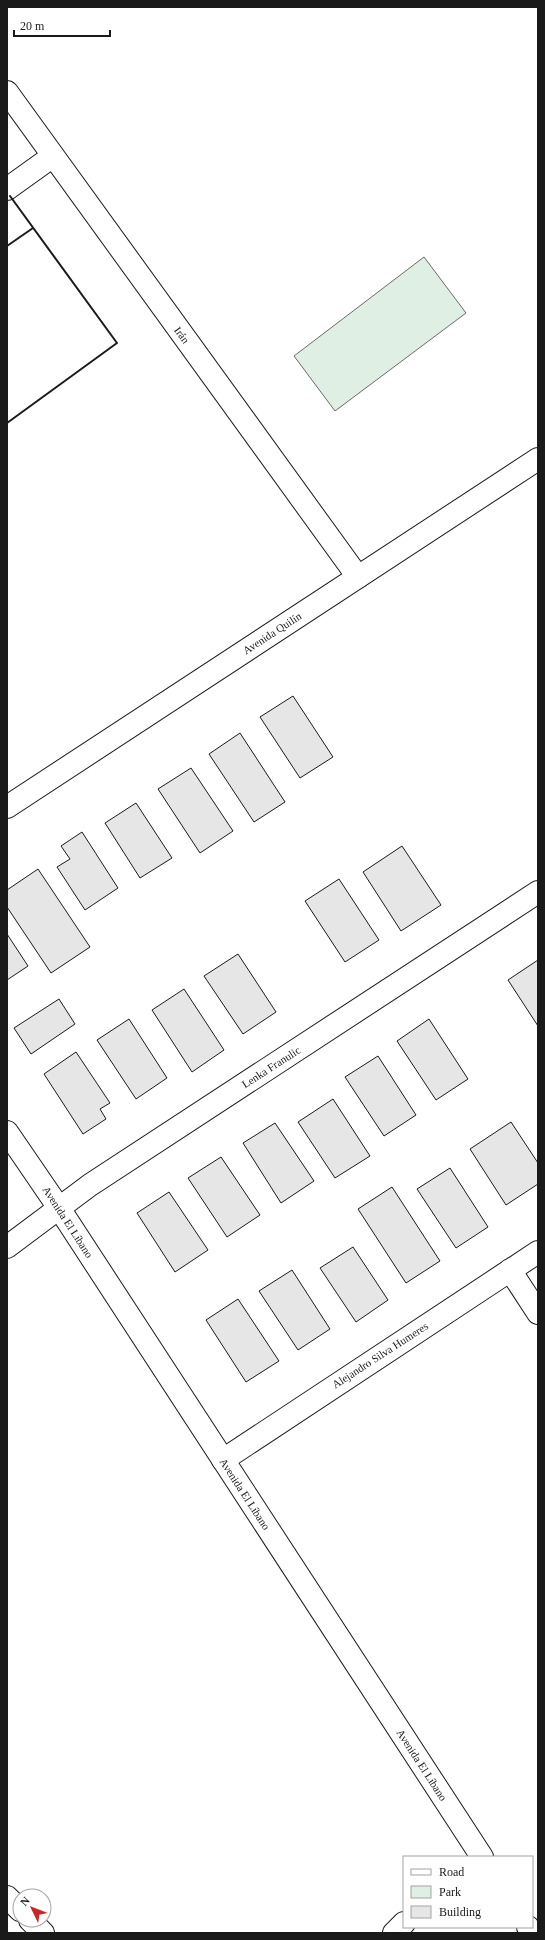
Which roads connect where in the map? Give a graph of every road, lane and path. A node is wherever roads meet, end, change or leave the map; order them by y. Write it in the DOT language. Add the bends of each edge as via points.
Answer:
graph roads {
  1 [pos="7,92"];
  2 [pos="53,156"];
  3 [pos="7,189"];
  4 [pos="538,459"];
  5 [pos="358,577"];
  6 [pos="7,807"];
  7 [pos="538,892"];
  8 [pos="7,1132"];
  9 [pos="59,1208"];
  10 [pos="7,1247"];
  11 [pos="538,1252"];
  12 [pos="510,1270"];
  13 [pos="538,1313"];
  14 [pos="223,1460"];
  15 [pos="477,1855"];
  16 [pos="403,1924"];
  17 [pos="394,1933"];
  1 -- 2 [label="street, Irán"];
  2 -- 3 [label="street"];
  2 -- 5 [label="street, Irán"];
  4 -- 5 [label="street, Avenida Quilín"];
  5 -- 6 [label="street, Avenida Quilín"];
  7 -- 9 [label="street, Lenka Franulic" via="90,1185"];
  8 -- 9 [label="street, Avenida El Líbano"];
  9 -- 10 [label="street, Lenka Franulic"];
  9 -- 14 [label="street, Avenida El Líbano"];
  11 -- 12 [label="street, Alejandro Silva Humeres"];
  12 -- 13 [label="street"];
  12 -- 14 [label="street, Alejandro Silva Humeres"];
  14 -- 15 [label="street, Avenida El Líbano"];
  16 -- 17 [label="street"];
}
